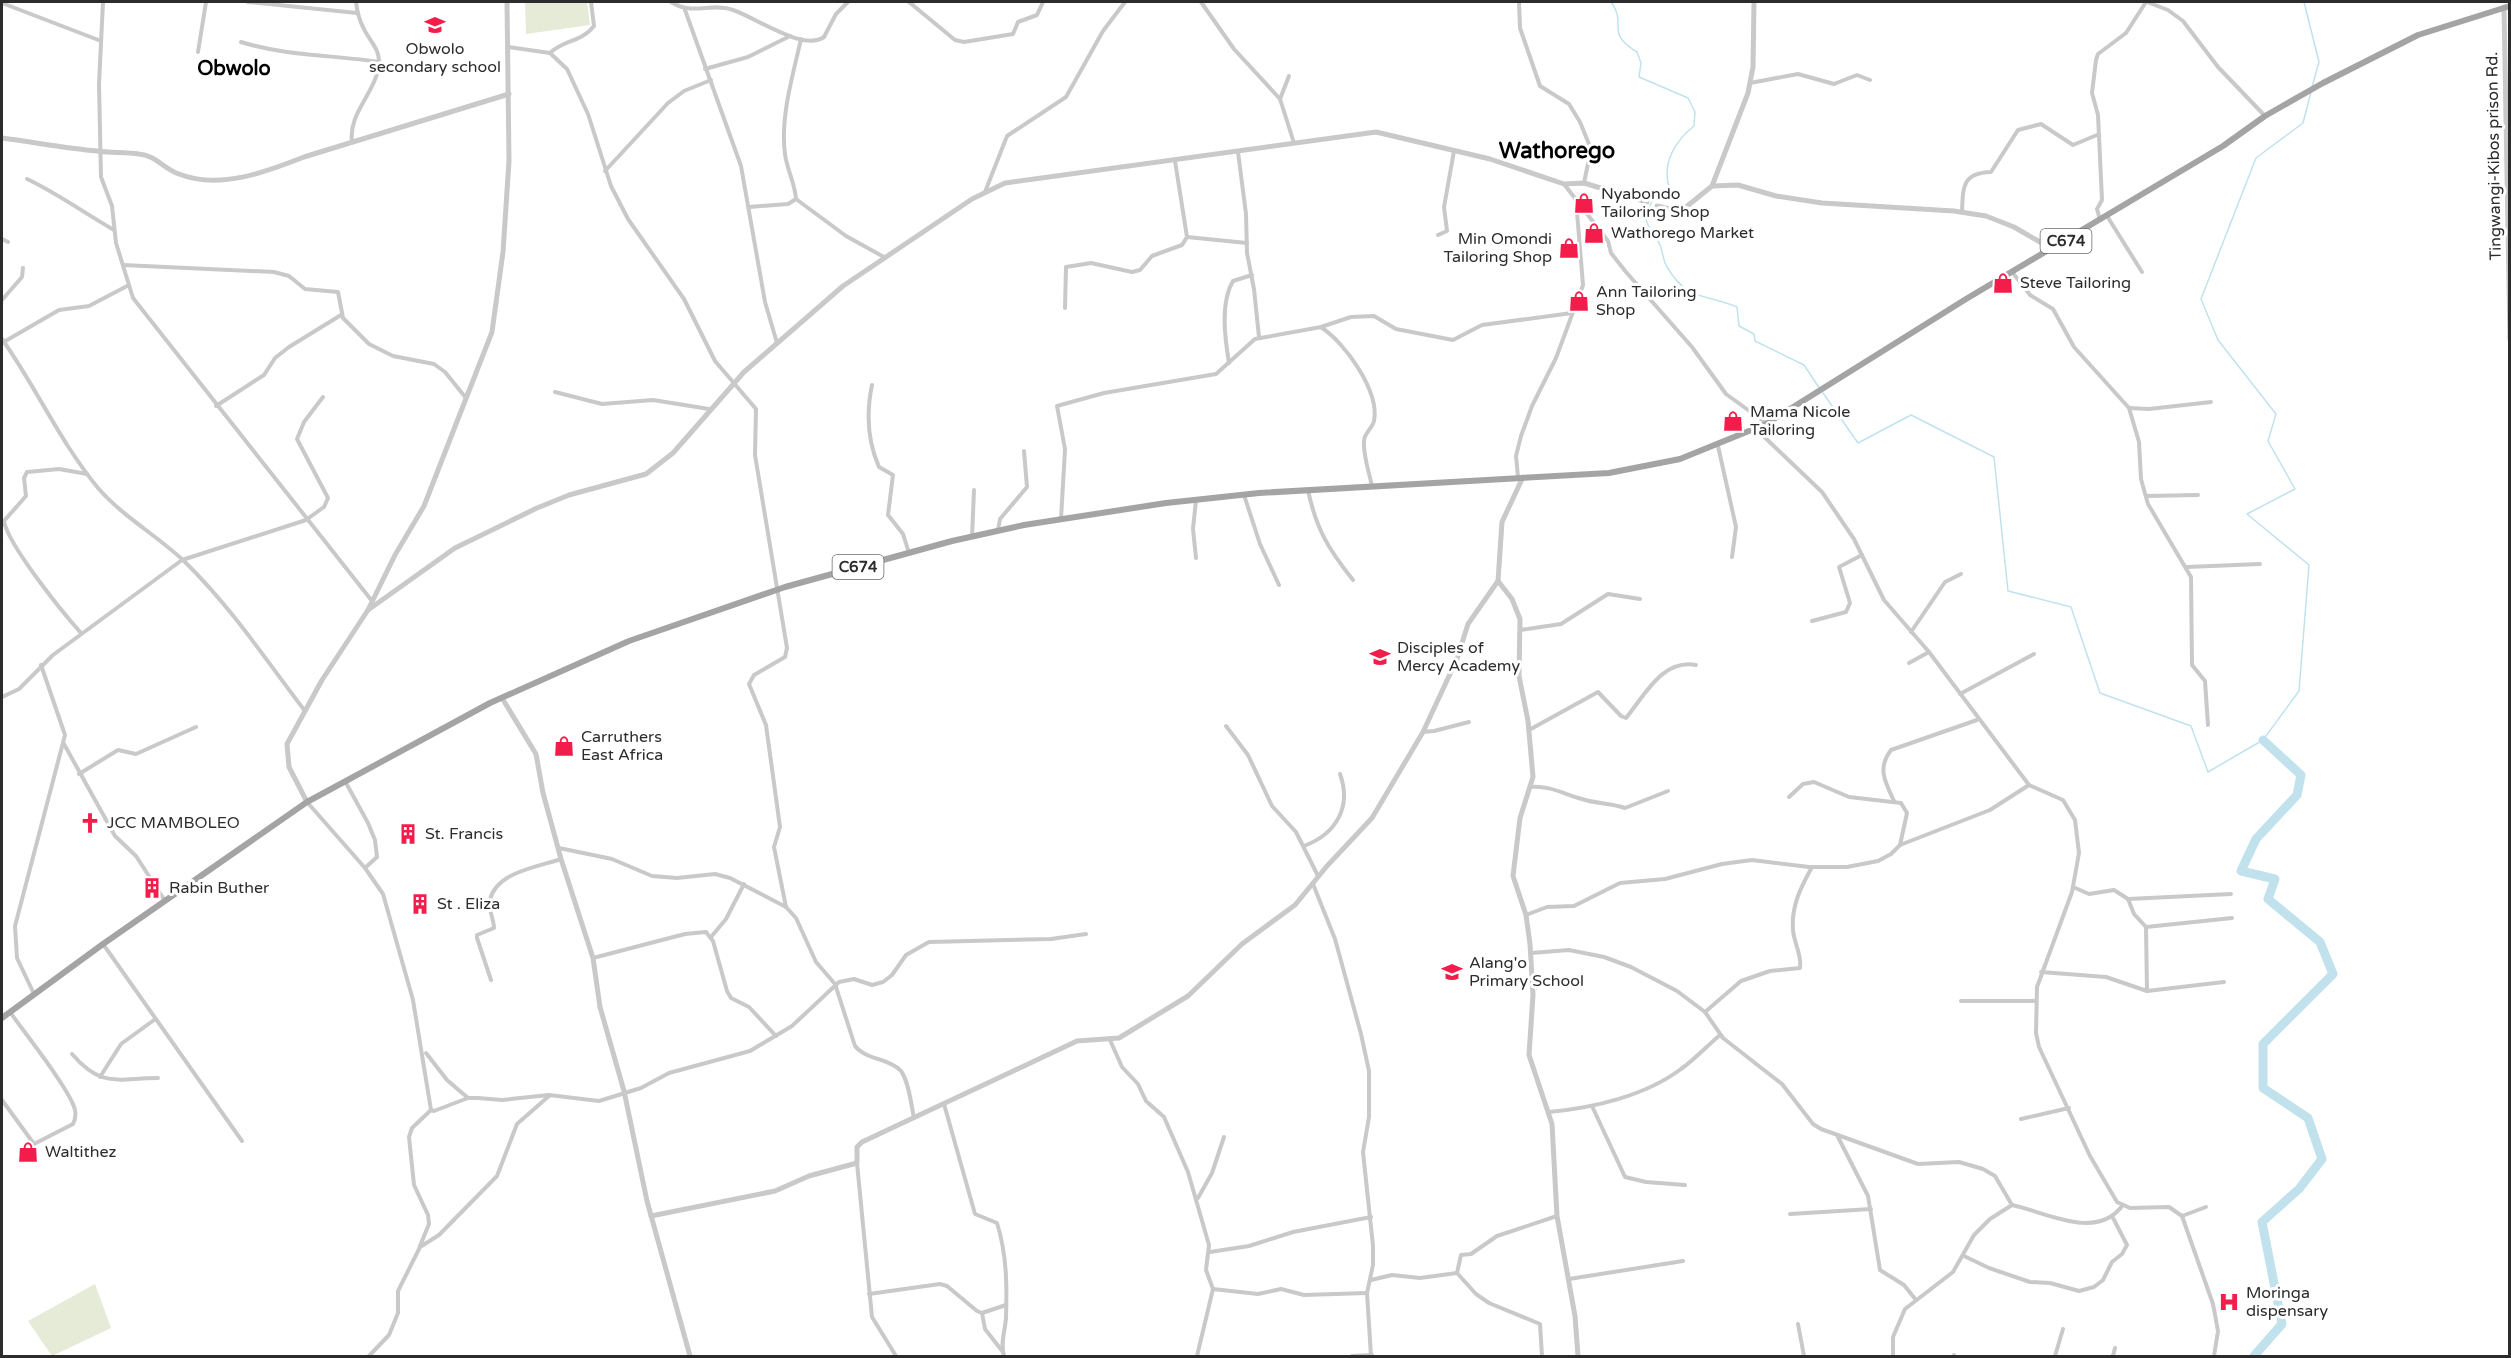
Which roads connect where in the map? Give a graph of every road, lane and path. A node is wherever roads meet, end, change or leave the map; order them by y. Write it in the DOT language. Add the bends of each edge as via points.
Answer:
graph roads {
  1 [pos="103,2"];
  2 [pos="206,2"];
  3 [pos="248,2"];
  4 [pos="356,2"];
  5 [pos="507,2"];
  6 [pos="591,2"];
  7 [pos="671,2"];
  8 [pos="848,2"];
  9 [pos="909,2"];
  10 [pos="1043,2"];
  11 [pos="1125,2"];
  12 [pos="1201,2"];
  13 [pos="1519,2"];
  14 [pos="1754,2"];
  15 [pos="2146,2"];
  16 [pos="2,3"];
  17 [pos="2507,6"];
  18 [pos="685,10"];
  19 [pos="358,13"];
  20 [pos="790,35"];
  21 [pos="801,39"];
  22 [pos="101,41"];
  23 [pos="241,42"];
  24 [pos="507,47"];
  25 [pos="198,52"];
  26 [pos="549,53"];
  27 [pos="380,62"];
  28 [pos="705,69"];
  29 [pos="1289,76"];
  30 [pos="711,80"];
  31 [pos="1870,80"];
  32 [pos="1750,83"];
  33 [pos="509,94"];
  34 [pos="1280,99"];
  35 [pos="2265,116"];
  36 [pos="2097,135"];
  37 [pos="2,138"];
  38 [pos="352,142"];
  39 [pos="1294,143"];
  40 [pos="1455,150"];
  41 [pos="99,152"];
  42 [pos="1238,152"];
  43 [pos="1175,161"];
  44 [pos="605,171"];
  45 [pos="27,179"];
  46 [pos="1584,183"];
  47 [pos="1564,184"];
  48 [pos="1712,186"];
  49 [pos="985,192"];
  50 [pos="796,199"];
  51 [pos="1576,200"];
  52 [pos="1647,202"];
  53 [pos="1657,206"];
  54 [pos="749,207"];
  55 [pos="1962,212"];
  56 [pos="2107,216"];
  57 [pos="2100,220"];
  58 [pos="114,230"];
  59 [pos="1438,235"];
  60 [pos="1187,237"];
  61 [pos="2,239"];
  62 [pos="8,242"];
  63 [pos="1247,243"];
  64 [pos="2052,249"];
  65 [pos="884,257"];
  66 [pos="123,265"];
  67 [pos="23,268"];
  68 [pos="2142,272"];
  69 [pos="2013,273"];
  70 [pos="1252,275"];
  71 [pos="129,285"];
  72 [pos="2,300"];
  73 [pos="1065,308"];
  74 [pos="1572,313"];
  75 [pos="341,315"];
  76 [pos="1321,327"];
  77 [pos="1259,337"];
  78 [pos="2510,340"];
  79 [pos="2,341"];
  80 [pos="777,344"];
  81 [pos="1230,364"];
  82 [pos="732,384"];
  83 [pos="872,385"];
  84 [pos="555,392"];
  85 [pos="323,397"];
  86 [pos="467,398"];
  87 [pos="2211,402"];
  88 [pos="216,406"];
  89 [pos="2129,408"];
  90 [pos="709,409"];
  91 [pos="1761,425"];
  92 [pos="1718,446"];
  93 [pos="1024,451"];
  94 [pos="88,474"];
  95 [pos="1521,477"];
  96 [pos="1372,486"];
  97 [pos="974,490"];
  98 [pos="1308,490"];
  99 [pos="1244,494"];
  100 [pos="2198,495"];
  101 [pos="2146,496"];
  102 [pos="1196,500"];
  103 [pos="1061,519"];
  104 [pos="306,520"];
  105 [pos="997,531"];
  106 [pos="972,537"];
  107 [pos="909,553"];
  108 [pos="1862,555"];
  109 [pos="1732,557"];
  110 [pos="1196,558"];
  111 [pos="182,560"];
  112 [pos="2260,564"];
  113 [pos="2187,567"];
  114 [pos="1961,574"];
  115 [pos="1353,580"];
  116 [pos="1498,581"];
  117 [pos="1279,585"];
  118 [pos="777,590"];
  119 [pos="1640,599"];
  120 [pos="372,601"];
  121 [pos="368,610"];
  122 [pos="1812,621"];
  123 [pos="1520,630"];
  124 [pos="1911,632"];
  125 [pos="81,633"];
  126 [pos="1929,652"];
  127 [pos="2034,654"];
  128 [pos="1909,663"];
  129 [pos="41,665"];
  130 [pos="1696,665"];
  131 [pos="1960,694"];
  132 [pos="2,697"];
  133 [pos="502,698"];
  134 [pos="305,711"];
  135 [pos="1977,720"];
  136 [pos="1469,722"];
  137 [pos="2208,725"];
  138 [pos="1226,726"];
  139 [pos="196,727"];
  140 [pos="1529,730"];
  141 [pos="1423,732"];
  142 [pos="64,743"];
  143 [pos="79,774"];
  144 [pos="1340,774"];
  145 [pos="345,781"];
  146 [pos="2029,785"];
  147 [pos="1530,787"];
  148 [pos="1668,790"];
  149 [pos="1789,797"];
  150 [pos="308,802"];
  151 [pos="1894,802"];
  152 [pos="1900,844"];
  153 [pos="1304,846"];
  154 [pos="559,848"];
  155 [pos="561,859"];
  156 [pos="1812,867"];
  157 [pos="365,868"];
  158 [pos="1318,877"];
  159 [pos="744,884"];
  160 [pos="1313,884"];
  161 [pos="2073,887"];
  162 [pos="2231,894"];
  163 [pos="2128,899"];
  164 [pos="165,901"];
  165 [pos="786,907"];
  166 [pos="1526,915"];
  167 [pos="2232,918"];
  168 [pos="2146,927"];
  169 [pos="1086,934"];
  170 [pos="711,937"];
  171 [pos="103,944"];
  172 [pos="1531,953"];
  173 [pos="593,958"];
  174 [pos="2041,972"];
  175 [pos="490,980"];
  176 [pos="2224,982"];
  177 [pos="835,984"];
  178 [pos="2147,991"];
  179 [pos="34,994"];
  180 [pos="1961,1001"];
  181 [pos="2036,1001"];
  182 [pos="10,1012"];
  183 [pos="1705,1012"];
  184 [pos="2,1018"];
  185 [pos="154,1020"];
  186 [pos="1720,1035"];
  187 [pos="776,1036"];
  188 [pos="1110,1040"];
  189 [pos="424,1049"];
  190 [pos="72,1054"];
  191 [pos="100,1077"];
  192 [pos="158,1078"];
  193 [pos="624,1091"];
  194 [pos="549,1095"];
  195 [pos="468,1098"];
  196 [pos="2,1100"];
  197 [pos="944,1104"];
  198 [pos="1592,1106"];
  199 [pos="2069,1108"];
  200 [pos="431,1110"];
  201 [pos="1549,1112"];
  202 [pos="914,1118"];
  203 [pos="2021,1119"];
  204 [pos="1838,1136"];
  205 [pos="1224,1137"];
  206 [pos="242,1141"];
  207 [pos="857,1163"];
  208 [pos="1685,1185"];
  209 [pos="1198,1199"];
  210 [pos="2012,1205"];
  211 [pos="2122,1206"];
  212 [pos="2206,1207"];
  213 [pos="1871,1209"];
  214 [pos="1790,1214"];
  215 [pos="651,1216"];
  216 [pos="1557,1216"];
  217 [pos="2112,1216"];
  218 [pos="2182,1216"];
  219 [pos="1371,1217"];
  220 [pos="420,1247"];
  221 [pos="1210,1252"];
  222 [pos="1964,1256"];
  223 [pos="1683,1261"];
  224 [pos="1457,1273"];
  225 [pos="1371,1280"];
  226 [pos="1568,1280"];
  227 [pos="1213,1289"];
  228 [pos="1367,1293"];
  229 [pos="869,1294"];
  230 [pos="1916,1300"];
  231 [pos="1006,1305"];
  232 [pos="982,1313"];
  233 [pos="1798,1324"];
  234 [pos="2063,1329"];
  235 [pos="2115,1348"];
  236 [pos="1004,1354"];
  237 [pos="1372,1355"];
  238 [pos="369,1356"];
  239 [pos="690,1356"];
  240 [pos="896,1356"];
  241 [pos="1197,1356"];
  242 [pos="1352,1356"];
  243 [pos="1542,1356"];
  244 [pos="1578,1356"];
  245 [pos="1804,1356"];
  246 [pos="1893,1356"];
  247 [pos="2055,1356"];
  248 [pos="2113,1356"];
  249 [pos="2214,1356"];
  1 -- 22 [label="street"];
  2 -- 25 [label="street"];
  3 -- 19 [label="street"];
  4 -- 19 [label="street"];
  5 -- 24 [label="street"];
  6 -- 26 [label="street" via="594,26 590,31"];
  7 -- 18 [label="street"];
  8 -- 21 [label="street" via="836,14 824,37"];
  9 -- 10 [label="street" via="955,40 964,42 1012,34 1018,22 1038,15"];
  11 -- 49 [label="street" via="1103,31 1066,97 1007,136"];
  12 -- 34 [label="street" via="1234,49"];
  13 -- 46 [label="street" via="1520,28 1540,86 1569,104 1591,149"];
  14 -- 32 [label="street"];
  15 -- 35 [label="street" via="2169,10 2183,21 2218,67"];
  15 -- 36 [label="street" via="2126,33 2097,56 2092,93"];
  16 -- 22 [label="street"];
  17 -- 35 [label="main road, C674" via="2407,40"];
  17 -- 78 [label="street, Tingwangi-Kibos prison Rd."];
  18 -- 20 [label="street" via="731,9"];
  18 -- 28 [label="street"];
  19 -- 27 [label="street"];
  20 -- 21 [label="street"];
  20 -- 28 [label="street" via="748,57"];
  21 -- 50 [label="street" via="791,89 785,154"];
  22 -- 41 [label="street"];
  23 -- 27 [label="street" via="273,51"];
  24 -- 26 [label="street"];
  24 -- 33 [label="street"];
  26 -- 44 [label="street" via="567,69 584,103"];
  27 -- 38 [label="street" via="352,126"];
  28 -- 30 [label="street"];
  29 -- 34 [label="street"];
  30 -- 44 [label="street" via="684,91 668,103"];
  30 -- 54 [label="street" via="741,166"];
  31 -- 32 [label="street" via="1857,75 1834,84 1798,74"];
  32 -- 48 [label="street"];
  33 -- 38 [label="street"];
  33 -- 86 [label="street" via="509,161 497,305 492,332"];
  34 -- 39 [label="street"];
  35 -- 56 [label="main road, C674"];
  36 -- 55 [label="street" via="2073,145 2041,124 2018,130 1991,172 1969,178 1963,189"];
  36 -- 57 [label="street"];
  37 -- 41 [label="street"];
  38 -- 41 [label="street" via="271,171 220,179 181,176 167,170 155,158 141,154"];
  39 -- 40 [label="street" via="1376,132"];
  39 -- 42 [label="street"];
  40 -- 47 [label="street"];
  40 -- 59 [label="street" via="1444,207 1447,231"];
  41 -- 58 [label="street"];
  42 -- 43 [label="street"];
  42 -- 63 [label="street"];
  43 -- 49 [label="street" via="1021,179"];
  43 -- 60 [label="street"];
  44 -- 82 [label="street" via="628,219 684,298 715,361"];
  45 -- 58 [label="street"];
  46 -- 47 [label="street"];
  46 -- 52 [label="street"];
  47 -- 51 [label="street"];
  48 -- 53 [label="street" via="1686,207"];
  48 -- 55 [label="street" via="1738,185 1822,203"];
  49 -- 65 [label="street"];
  50 -- 54 [label="street" via="788,204"];
  50 -- 65 [label="street" via="846,236"];
  51 -- 74 [label="street" via="1583,285"];
  51 -- 91 [label="street" via="1608,241 1611,253 1692,346 1726,394"];
  52 -- 53 [label="street"];
  54 -- 80 [label="street" via="765,302"];
  55 -- 64 [label="street" via="1993,219"];
  56 -- 57 [label="main road, C674"];
  56 -- 68 [label="street"];
  57 -- 64 [label="main road, C674"];
  58 -- 66 [label="street"];
  60 -- 63 [label="street"];
  60 -- 73 [label="street" via="1182,246 1152,256 1140,270 1132,272 1091,263 1066,267"];
  61 -- 62 [label="street"];
  63 -- 70 [label="street"];
  64 -- 69 [label="main road, C674"];
  65 -- 80 [label="street" via="843,286"];
  66 -- 71 [label="street"];
  66 -- 75 [label="street" via="283,273 305,288 339,292"];
  67 -- 72 [label="street" via="22,277"];
  69 -- 89 [label="street" via="2030,295 2053,309 2074,347"];
  69 -- 91 [label="main road, C674"];
  70 -- 77 [label="street"];
  70 -- 81 [label="street" via="1233,280 1229,288 1225,338"];
  71 -- 79 [label="street" via="89,306 58,310"];
  71 -- 88 [label="street" via="139,308"];
  74 -- 76 [label="street" via="1482,326 1453,340 1396,329 1374,315 1351,317"];
  74 -- 95 [label="street" via="1521,436 1516,456"];
  75 -- 86 [label="street" via="379,351 434,364"];
  75 -- 88 [label="street" via="289,346 264,375"];
  76 -- 77 [label="street"];
  76 -- 96 [label="street" via="1353,357 1368,383 1374,420 1364,441"];
  77 -- 81 [label="street" via="1248,343"];
  79 -- 94 [label="street"];
  80 -- 82 [label="street"];
  81 -- 103 [label="street" via="1216,374 1104,393 1057,406 1065,449"];
  82 -- 90 [label="street"];
  82 -- 118 [label="street" via="757,413 755,455"];
  83 -- 107 [label="street" via="867,411 870,438 878,464 894,475 888,515 903,534"];
  84 -- 90 [label="street" via="602,404 653,400"];
  85 -- 104 [label="street" via="297,439 328,498 324,507"];
  86 -- 120 [label="street" via="435,483"];
  87 -- 89 [label="street"];
  88 -- 104 [label="street"];
  89 -- 101 [label="street" via="2139,442"];
  90 -- 121 [label="street" via="673,453 646,474 569,495 454,548"];
  91 -- 92 [label="main road, C674"];
  91 -- 108 [label="street" via="1822,492"];
  92 -- 95 [label="main road, C674" via="1680,459 1609,473"];
  92 -- 109 [label="street" via="1736,527"];
  93 -- 105 [label="street" via="1028,487 1000,519"];
  94 -- 111 [label="street" via="111,502"];
  94 -- 125 [label="street" via="49,469 27,472 27,493 4,521 48,595"];
  95 -- 96 [label="main road, C674"];
  95 -- 116 [label="street" via="1502,522"];
  96 -- 98 [label="main road, C674"];
  97 -- 106 [label="street"];
  98 -- 99 [label="main road, C674"];
  98 -- 115 [label="street" via="1324,539"];
  99 -- 102 [label="main road, C674"];
  99 -- 117 [label="street" via="1260,544"];
  100 -- 101 [label="street"];
  101 -- 113 [label="street" via="2158,525"];
  102 -- 103 [label="main road, C674"];
  102 -- 110 [label="street"];
  103 -- 105 [label="main road, C674"];
  104 -- 111 [label="street"];
  104 -- 120 [label="street"];
  105 -- 106 [label="main road, C674"];
  106 -- 107 [label="main road, C674"];
  107 -- 118 [label="main road, C674"];
  108 -- 122 [label="street" via="1839,567 1850,603 1846,612"];
  108 -- 124 [label="street" via="1884,600"];
  111 -- 125 [label="street"];
  111 -- 134 [label="street" via="231,612"];
  112 -- 113 [label="street"];
  113 -- 137 [label="street" via="2191,577 2192,665 2205,681"];
  114 -- 124 [label="street" via="1946,582"];
  116 -- 123 [label="street" via="1512,599"];
  116 -- 141 [label="street" via="1468,624 1457,659"];
  118 -- 133 [label="main road, C674" via="629,641"];
  118 -- 165 [label="street" via="787,648 785,657 754,675 749,684 766,725 780,827 774,847"];
  119 -- 123 [label="street" via="1608,594 1561,624"];
  120 -- 121 [label="street"];
  121 -- 134 [label="street"];
  123 -- 140 [label="street" via="1519,676"];
  124 -- 126 [label="street"];
  125 -- 129 [label="street"];
  126 -- 128 [label="street"];
  126 -- 131 [label="street"];
  127 -- 131 [label="street"];
  129 -- 132 [label="street" via="19,688"];
  129 -- 142 [label="street" via="63,727"];
  130 -- 140 [label="street" via="1681,664 1666,671 1626,718 1598,692"];
  131 -- 135 [label="street"];
  133 -- 145 [label="main road, C674"];
  133 -- 154 [label="street" via="536,754"];
  134 -- 150 [label="street" via="286,748 289,767"];
  135 -- 146 [label="street"];
  135 -- 151 [label="street" via="1891,750 1882,769"];
  136 -- 141 [label="street"];
  138 -- 153 [label="street" via="1248,755 1272,806 1291,824"];
  139 -- 143 [label="street" via="136,754 118,750"];
  140 -- 147 [label="street" via="1533,777"];
  141 -- 158 [label="street" via="1372,818"];
  142 -- 143 [label="street"];
  142 -- 179 [label="street" via="15,926 17,958"];
  143 -- 164 [label="street" via="115,836 136,856"];
  144 -- 153 [label="street" via="1346,796 1339,817 1325,836"];
  145 -- 150 [label="main road, C674"];
  145 -- 157 [label="street" via="375,840 377,857"];
  146 -- 152 [label="street" via="1990,810"];
  146 -- 161 [label="street" via="2063,800 2075,820 2079,853"];
  147 -- 148 [label="street" via="1545,787 1625,808"];
  147 -- 166 [label="street" via="1520,818 1513,876"];
  149 -- 151 [label="street" via="1803,784 1814,782 1849,797"];
  150 -- 157 [label="street"];
  150 -- 164 [label="main road, C674"];
  151 -- 152 [label="street" via="1904,806 1907,813"];
  152 -- 156 [label="street" via="1878,861 1847,867"];
  153 -- 158 [label="street"];
  154 -- 155 [label="street"];
  154 -- 159 [label="street" via="612,859 652,876 715,874"];
  155 -- 173 [label="street"];
  155 -- 175 [label="street" via="514,874 495,890 490,902 495,928 477,935"];
  156 -- 166 [label="street" via="1741,860 1665,879 1620,884 1574,906 1546,907"];
  156 -- 183 [label="street" via="1796,898 1793,929 1800,968 1770,971 1741,981"];
  157 -- 189 [label="street" via="383,894"];
  158 -- 160 [label="street"];
  159 -- 165 [label="street"];
  159 -- 170 [label="street" via="726,920"];
  160 -- 188 [label="street" via="1290,910 1242,944 1188,996"];
  160 -- 219 [label="street" via="1335,939 1367,1058 1369,1117 1363,1157"];
  161 -- 163 [label="street" via="2089,894 2114,890"];
  161 -- 174 [label="street"];
  162 -- 163 [label="street"];
  163 -- 168 [label="street" via="2134,914"];
  164 -- 171 [label="main road, C674"];
  165 -- 177 [label="street" via="796,918 816,962"];
  166 -- 172 [label="street"];
  167 -- 168 [label="street"];
  168 -- 178 [label="street"];
  169 -- 177 [label="street" via="1052,939 929,942 906,955 883,982 866,985 854,979"];
  170 -- 173 [label="street" via="706,932 685,934"];
  170 -- 187 [label="street" via="731,998 749,1007"];
  171 -- 179 [label="main road, C674"];
  171 -- 185 [label="street"];
  172 -- 183 [label="street" via="1569,950 1618,962 1677,992"];
  172 -- 201 [label="street" via="1529,1055"];
  173 -- 193 [label="street" via="600,1007"];
  174 -- 178 [label="street" via="2106,977"];
  174 -- 181 [label="street"];
  176 -- 178 [label="street"];
  177 -- 187 [label="street" via="805,1015"];
  177 -- 202 [label="street" via="855,1046 901,1072"];
  179 -- 182 [label="main road, C674"];
  180 -- 181 [label="street"];
  181 -- 199 [label="street" via="2039,1047"];
  182 -- 184 [label="main road, C674"];
  182 -- 196 [label="street" via="65,1092 75,1118 73,1124 34,1144"];
  183 -- 186 [label="street"];
  185 -- 191 [label="street" via="121,1044"];
  185 -- 206 [label="street"];
  186 -- 198 [label="street" via="1681,1069 1655,1084"];
  186 -- 204 [label="street" via="1782,1084 1813,1124"];
  187 -- 193 [label="street" via="738,1056 669,1073 641,1088"];
  188 -- 197 [label="street" via="1077,1041"];
  188 -- 209 [label="street" via="1122,1067 1138,1083 1146,1101 1164,1117"];
  189 -- 195 [label="street" via="442,1075"];
  189 -- 200 [label="street"];
  190 -- 191 [label="street"];
  191 -- 192 [label="street" via="114,1081"];
  193 -- 194 [label="street" via="595,1102"];
  193 -- 215 [label="street"];
  194 -- 195 [label="street" via="515,1100"];
  194 -- 220 [label="street" via="517,1124 497,1176 439,1235"];
  195 -- 200 [label="street"];
  197 -- 202 [label="street"];
  197 -- 231 [label="street" via="975,1214 997,1223 1003,1240"];
  198 -- 201 [label="street"];
  198 -- 208 [label="street" via="1625,1177"];
  199 -- 203 [label="street"];
  199 -- 211 [label="street" via="2090,1156"];
  200 -- 220 [label="street" via="412,1128 409,1137 414,1185 429,1224"];
  201 -- 216 [label="street" via="1555,1144"];
  202 -- 207 [label="street" via="859,1144"];
  204 -- 210 [label="street" via="1918,1164 1969,1163 1995,1176"];
  204 -- 213 [label="street" via="1863,1183"];
  205 -- 209 [label="street"];
  207 -- 215 [label="street" via="809,1176 776,1191"];
  207 -- 229 [label="street"];
  209 -- 221 [label="street"];
  210 -- 217 [label="street" via="2081,1223"];
  210 -- 222 [label="street" via="1984,1225"];
  211 -- 217 [label="street"];
  211 -- 218 [label="street" via="2169,1207"];
  212 -- 218 [label="street"];
  213 -- 214 [label="street"];
  213 -- 230 [label="street" via="1880,1270 1904,1285"];
  215 -- 239 [label="street"];
  216 -- 224 [label="street" via="1497,1236 1471,1254 1461,1256"];
  216 -- 226 [label="street"];
  217 -- 222 [label="street" via="2127,1245 2112,1262 2103,1281 2087,1290 2074,1292 2057,1284 2035,1283"];
  218 -- 249 [label="street" via="2213,1304 2218,1331"];
  219 -- 221 [label="street"];
  219 -- 225 [label="street"];
  220 -- 238 [label="street" via="398,1291 398,1313 389,1335"];
  221 -- 227 [label="street" via="1206,1270"];
  222 -- 230 [label="street" via="1953,1272"];
  223 -- 226 [label="street"];
  224 -- 225 [label="street" via="1420,1278 1392,1275"];
  224 -- 243 [label="street" via="1489,1303 1540,1324"];
  225 -- 228 [label="street"];
  226 -- 244 [label="street"];
  227 -- 228 [label="street" via="1258,1294 1281,1289 1304,1295"];
  227 -- 241 [label="street"];
  228 -- 237 [label="street"];
  229 -- 232 [label="street" via="943,1285"];
  229 -- 240 [label="street" via="877,1329"];
  230 -- 246 [label="street" via="1897,1323"];
  231 -- 232 [label="street"];
  231 -- 236 [label="street"];
  232 -- 236 [label="street" via="985,1329"];
  233 -- 245 [label="street"];
  234 -- 247 [label="street"];
  235 -- 248 [label="street"];
  237 -- 242 [label="street"];
}
